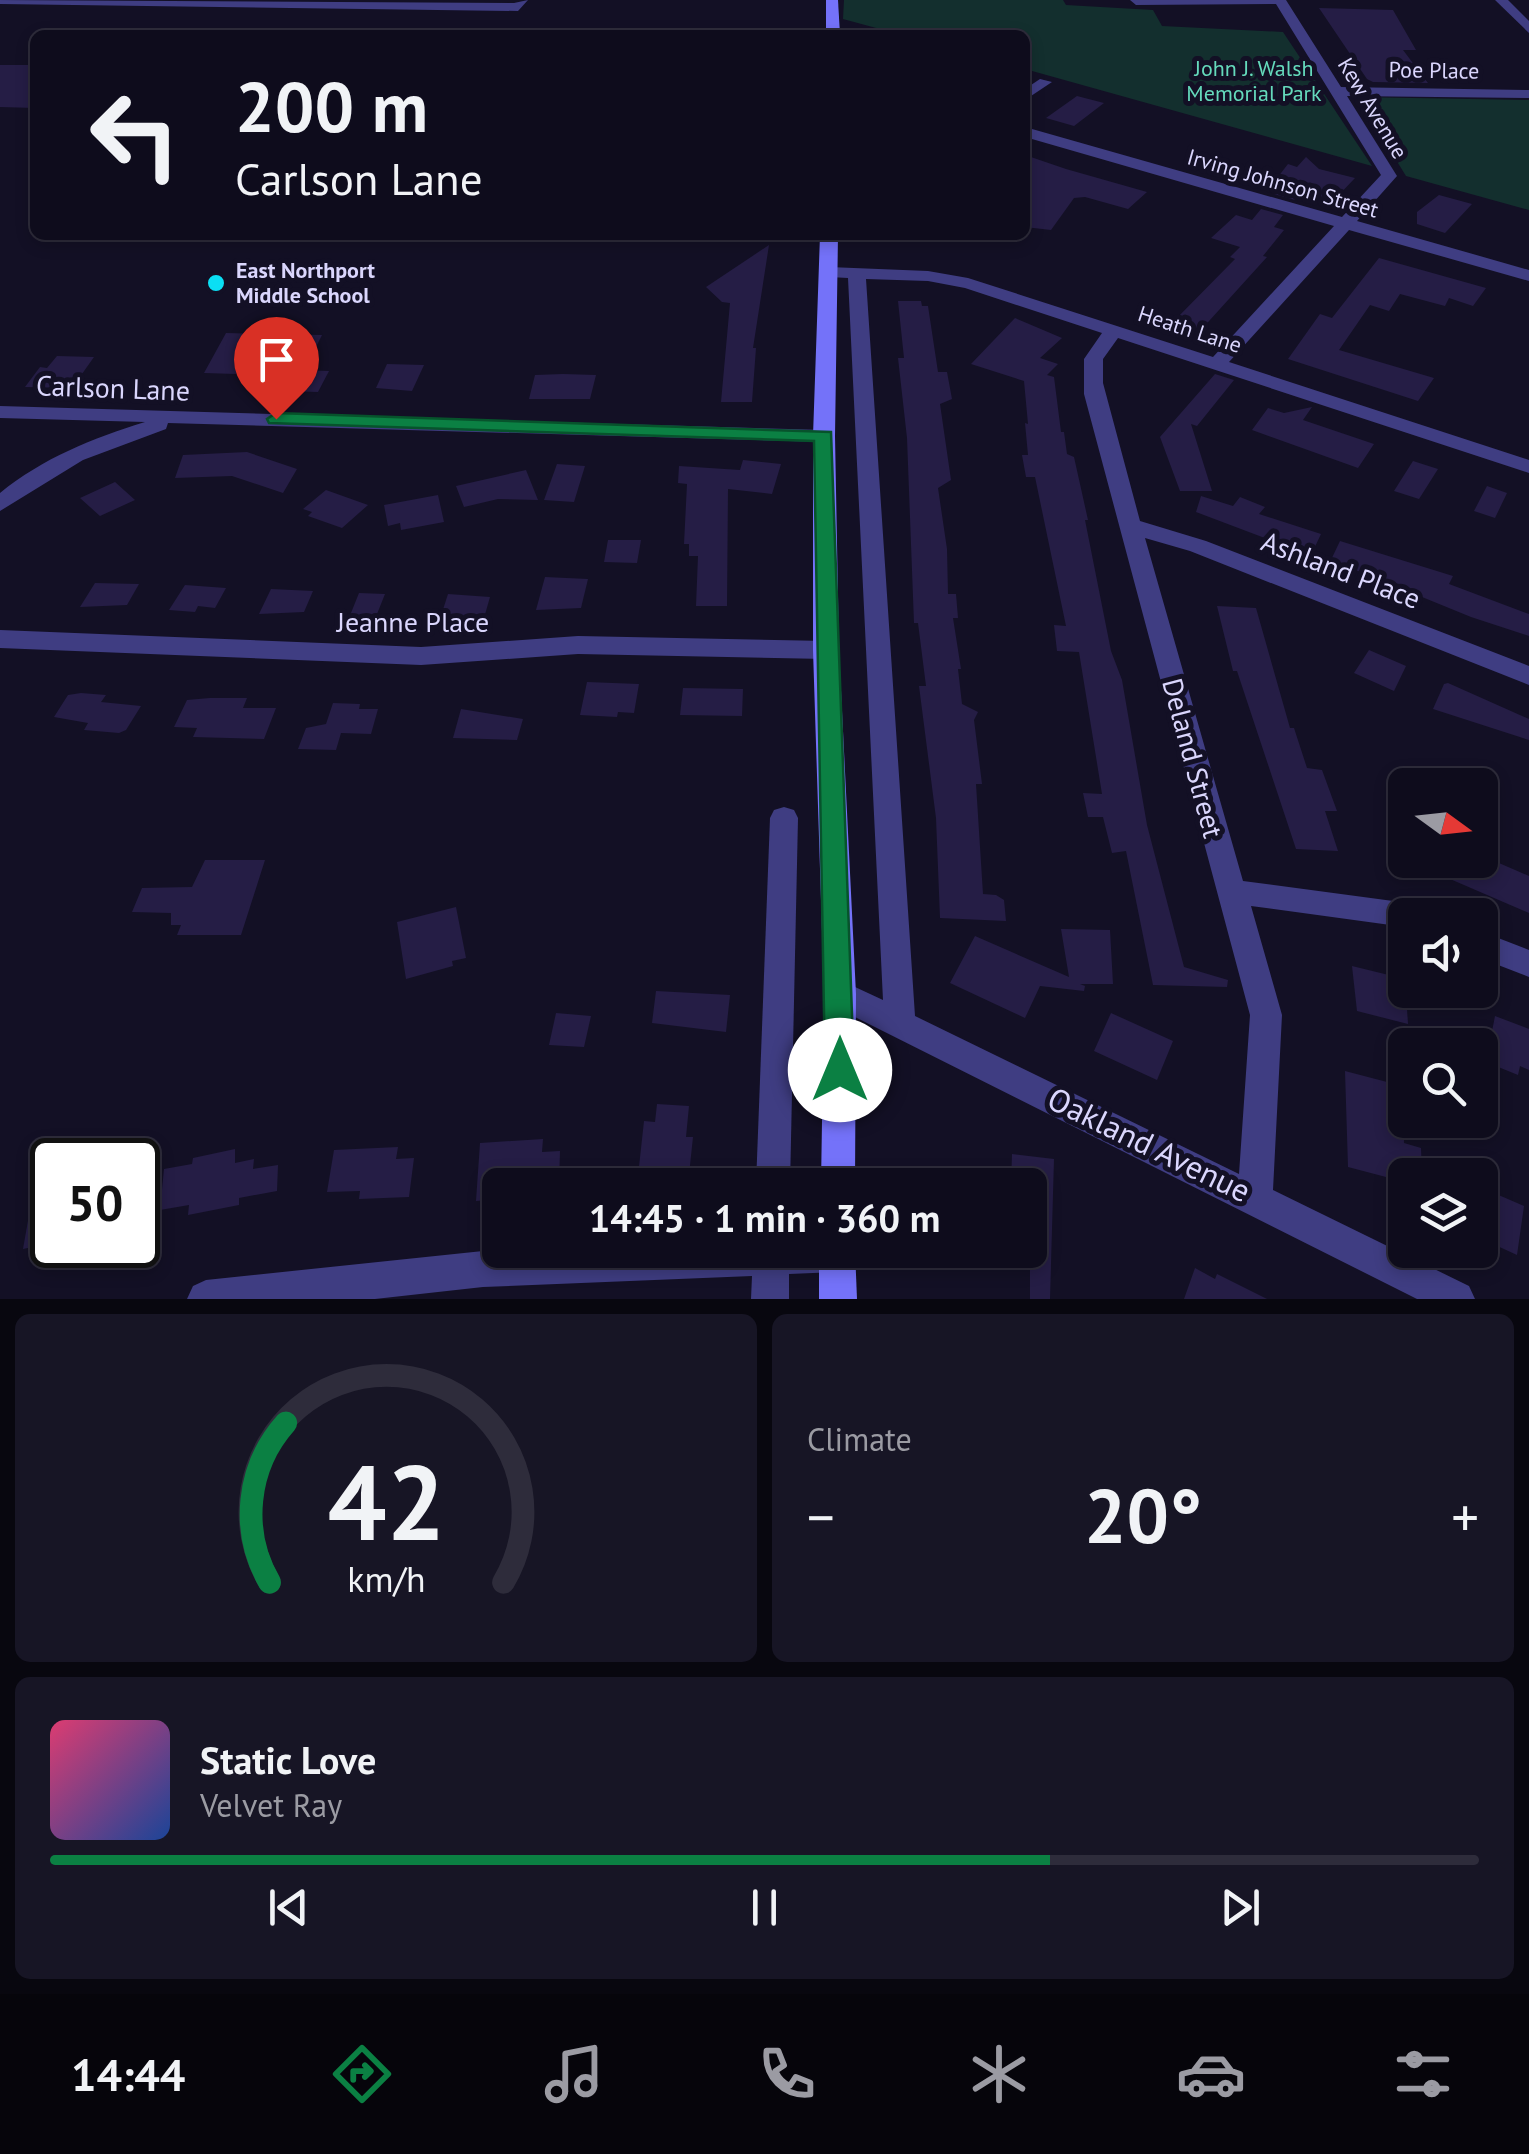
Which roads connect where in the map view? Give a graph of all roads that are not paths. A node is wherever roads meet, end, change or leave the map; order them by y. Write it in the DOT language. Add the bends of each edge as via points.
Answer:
graph roads {
  1 [pos="0,0"];
  2 [pos="832,0"];
  3 [pos="1280,0"];
  4 [pos="1501,0"];
  5 [pos="1136,1"];
  6 [pos="362,2"];
  7 [pos="520,4"];
  8 [pos="1529,28"];
  9 [pos="834,30"];
  10 [pos="1045,82"];
  11 [pos="1030,92"];
  12 [pos="1338,92"];
  13 [pos="1529,94"];
  14 [pos="1030,133"];
  15 [pos="1347,224"];
  16 [pos="829,240"];
  17 [pos="829,272"];
  18 [pos="857,274"];
  19 [pos="1529,276"];
  20 [pos="1114,330"];
  21 [pos="1216,364"];
  22 [pos="0,412"];
  23 [pos="183,418"];
  24 [pos="824,436"];
  25 [pos="1529,467"];
  26 [pos="0,504"];
  27 [pos="1129,524"];
  28 [pos="0,639"];
  29 [pos="826,650"];
  30 [pos="1529,676"];
  31 [pos="784,818"];
  32 [pos="1230,891"];
  33 [pos="1388,912"];
  34 [pos="1498,951"];
  35 [pos="1529,964"];
  36 [pos="840,994"];
  37 [pos="900,1023"];
  38 [pos="774,1168"];
  39 [pos="838,1168"];
  40 [pos="1255,1196"];
  41 [pos="503,1268"];
  42 [pos="771,1268"];
  43 [pos="837,1268"];
  44 [pos="206,1299"];
  45 [pos="770,1299"];
  46 [pos="838,1299"];
  47 [pos="1456,1299"];
  1 -- 6 [label="street"];
  2 -- 9 [label="main road"];
  3 -- 5 [label="street"];
  3 -- 12 [label="street, Kew Avenue"];
  4 -- 8 [label="street"];
  6 -- 7 [label="street"];
  10 -- 11 [label="street"];
  12 -- 13 [label="street, Poe Place"];
  12 -- 15 [label="street, Kew Avenue" via="1389,176"];
  14 -- 15 [label="street, Irving Johnson Street"];
  15 -- 19 [label="street, Irving Johnson Street"];
  15 -- 21 [label="street, Kew Avenue"];
  16 -- 17 [label="main road"];
  17 -- 18 [label="street, Heath Lane"];
  17 -- 24 [label="main road"];
  18 -- 20 [label="street, Heath Lane" via="968,283"];
  18 -- 37 [label="street"];
  20 -- 21 [label="street, Heath Lane"];
  20 -- 27 [label="street, Deland Street" via="1090,368"];
  21 -- 25 [label="street, Heath Lane"];
  22 -- 23 [label="street, Carlson Lane"];
  23 -- 24 [label="street, Carlson Lane"];
  23 -- 26 [label="street" via="102,441"];
  24 -- 29 [label="main road"];
  27 -- 30 [label="street, Ashland Place"];
  27 -- 32 [label="street, Deland Street"];
  28 -- 29 [label="street, Jeanne Place" via="421,656 578,645"];
  29 -- 36 [label="main road"];
  31 -- 38 [label="street"];
  32 -- 33 [label="street"];
  32 -- 40 [label="street, Deland Street" via="1266,1015"];
  34 -- 35 [label="street"];
  36 -- 37 [label="street, Oakland Avenue"];
  36 -- 39 [label="main road"];
  37 -- 40 [label="street, Oakland Avenue"];
  40 -- 47 [label="street, Oakland Avenue"];
  41 -- 44 [label="street"];
  42 -- 45 [label="street"];
  43 -- 46 [label="main road"];
}
